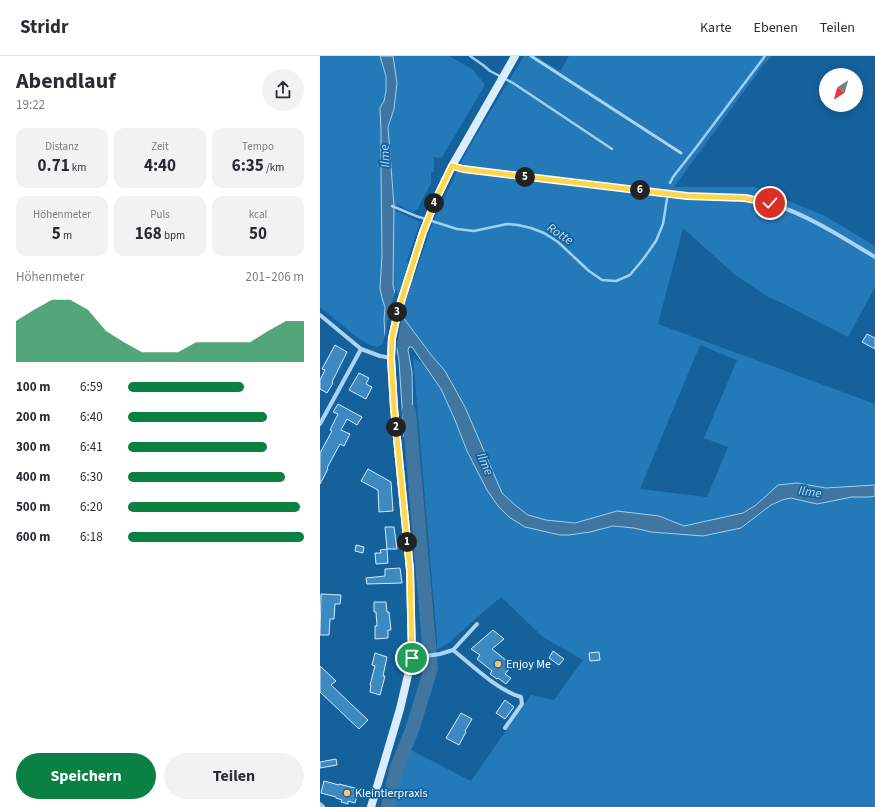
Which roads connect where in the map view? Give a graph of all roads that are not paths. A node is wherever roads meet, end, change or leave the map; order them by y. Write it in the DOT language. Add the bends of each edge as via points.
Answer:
graph roads {
  1 [pos="515,56"];
  2 [pos="531,56"];
  3 [pos="681,153"];
  4 [pos="452,166"];
  5 [pos="875,257"];
  6 [pos="320,315"];
  7 [pos="361,349"];
  8 [pos="391,358"];
  9 [pos="320,424"];
  10 [pos="477,624"];
  11 [pos="453,650"];
  12 [pos="412,658"];
  13 [pos="505,728"];
  14 [pos="320,804"];
  15 [pos="323,807"];
  16 [pos="371,807"];
  1 -- 4 [label="main road"];
  2 -- 3 [label="lane"];
  4 -- 5 [label="street" via="687,196 745,198 770,203 830,230"];
  4 -- 8 [label="main road" via="423,232 398,311"];
  6 -- 7 [label="street"];
  7 -- 8 [label="street"];
  7 -- 9 [label="street"];
  8 -- 12 [label="main road" via="410,570"];
  10 -- 11 [label="street"];
  11 -- 12 [label="street"];
  11 -- 13 [label="street" via="498,687 521,697 522,704"];
  12 -- 16 [label="main road"];
  14 -- 15 [label="street"];
}
